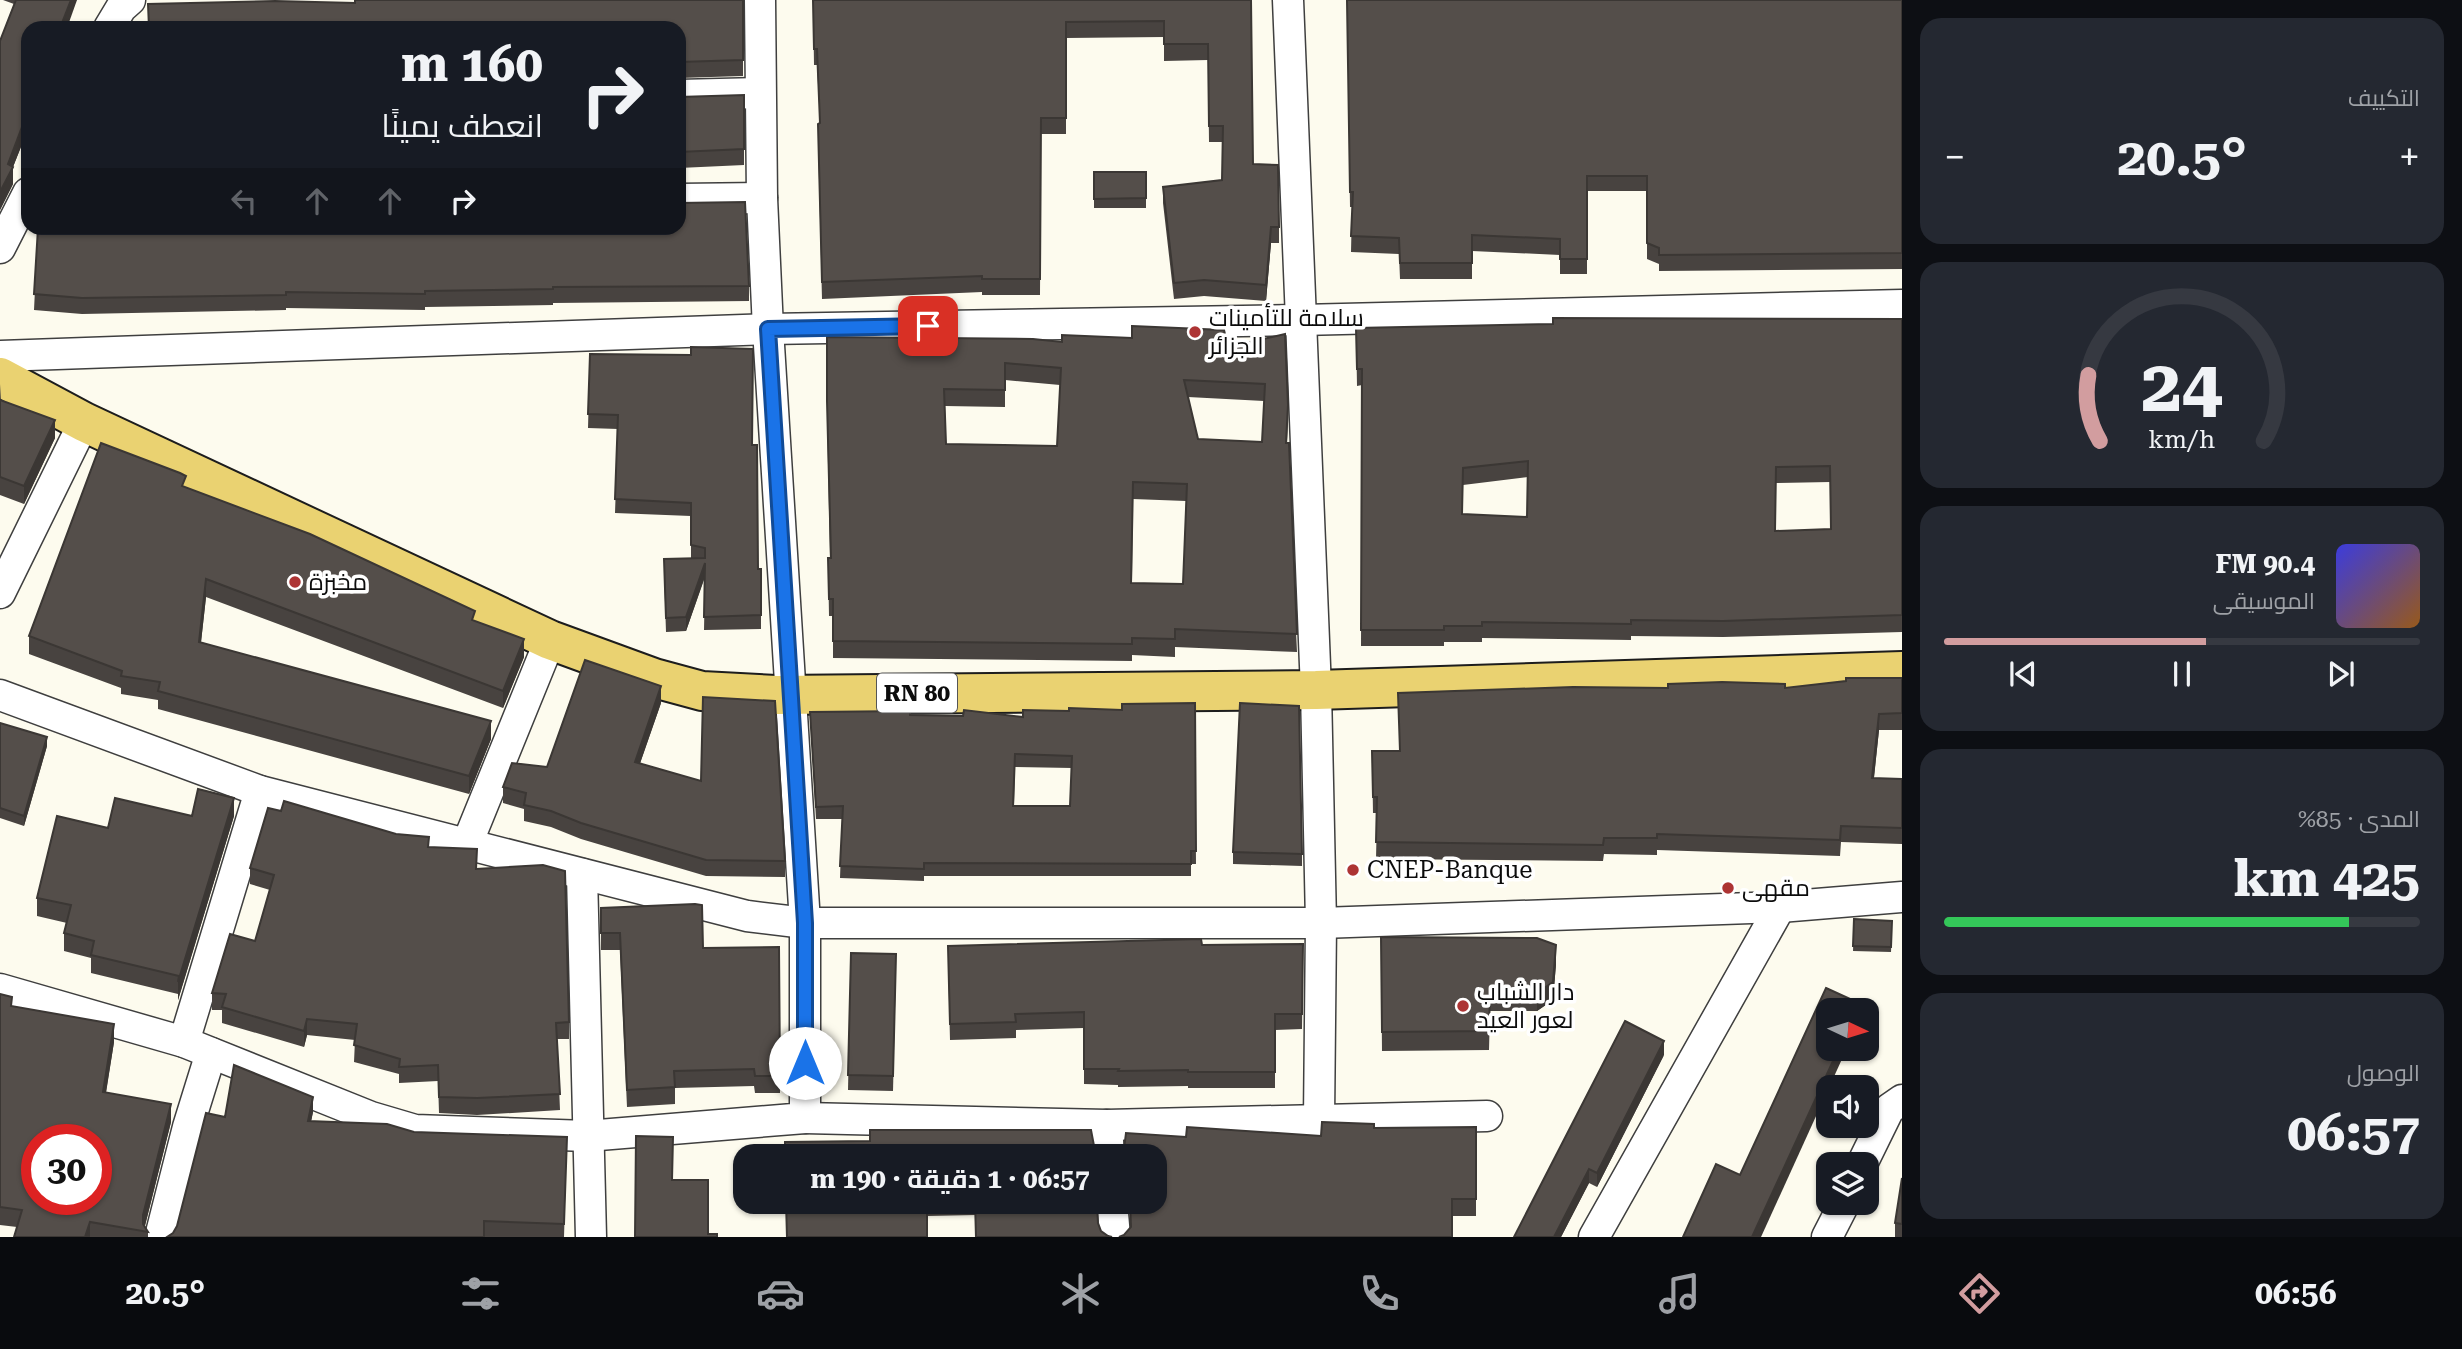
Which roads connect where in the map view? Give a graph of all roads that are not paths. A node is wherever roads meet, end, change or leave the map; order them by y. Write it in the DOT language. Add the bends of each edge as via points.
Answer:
graph roads {
  1 [pos="130,0"];
  2 [pos="760,0"];
  3 [pos="1288,0"];
  4 [pos="113,21"];
  5 [pos="760,93"];
  6 [pos="686,95"];
  7 [pos="762,198"];
  8 [pos="686,199"];
  9 [pos="21,213"];
  10 [pos="0,248"];
  11 [pos="1902,305"];
  12 [pos="1301,320"];
  13 [pos="768,329"];
  14 [pos="0,356"];
  15 [pos="0,377"];
  16 [pos="84,422"];
  17 [pos="0,593"];
  18 [pos="550,640"];
  19 [pos="1902,671"];
  20 [pos="1316,690"];
  21 [pos="0,695"];
  22 [pos="792,695"];
  23 [pos="260,791"];
  24 [pos="467,844"];
  25 [pos="582,874"];
  26 [pos="1902,897"];
  27 [pos="1780,907"];
  28 [pos="805,923"];
  29 [pos="1321,923"];
  30 [pos="0,989"];
  31 [pos="197,1047"];
  32 [pos="1902,1100"];
  33 [pos="1487,1116"];
  34 [pos="805,1118"];
  35 [pos="1319,1121"];
  36 [pos="1107,1125"];
  37 [pos="587,1136"];
  38 [pos="1108,1144"];
  39 [pos="1867,1152"];
  40 [pos="1113,1214"];
  41 [pos="1839,1215"];
  42 [pos="160,1237"];
  43 [pos="590,1237"];
  44 [pos="1115,1237"];
  45 [pos="1594,1237"];
  46 [pos="1828,1237"];
  1 -- 4 [label="street"];
  2 -- 5 [label="street"];
  3 -- 12 [label="street"];
  5 -- 6 [label="street"];
  5 -- 7 [label="street"];
  7 -- 8 [label="street"];
  7 -- 13 [label="street"];
  9 -- 10 [label="street"];
  11 -- 12 [label="street"];
  12 -- 13 [label="street"];
  12 -- 20 [label="street"];
  13 -- 14 [label="street"];
  13 -- 22 [label="street"];
  15 -- 16 [label="main road, RN 80"];
  16 -- 17 [label="street"];
  16 -- 18 [label="main road, RN 80"];
  18 -- 22 [label="main road, RN 80" via="702,691"];
  18 -- 24 [label="street"];
  19 -- 20 [label="main road, RN 80"];
  20 -- 22 [label="main road, RN 80"];
  20 -- 29 [label="street"];
  21 -- 23 [label="street"];
  22 -- 28 [label="street"];
  23 -- 24 [label="street"];
  23 -- 31 [label="street"];
  24 -- 25 [label="street"];
  25 -- 28 [label="street" via="747,916"];
  25 -- 37 [label="street"];
  26 -- 27 [label="street"];
  27 -- 29 [label="street"];
  27 -- 45 [label="street"];
  28 -- 29 [label="street"];
  28 -- 34 [label="street"];
  29 -- 35 [label="street"];
  30 -- 31 [label="street"];
  31 -- 37 [label="street" via="371,1117 415,1130"];
  31 -- 42 [label="street" via="188,1127"];
  32 -- 39 [label="street" via="1889,1109"];
  33 -- 35 [label="street"];
  34 -- 36 [label="street"];
  34 -- 37 [label="street"];
  35 -- 36 [label="street"];
  36 -- 38 [label="street"];
  37 -- 43 [label="street"];
  40 -- 44 [label="street"];
  41 -- 46 [label="street"];
}
